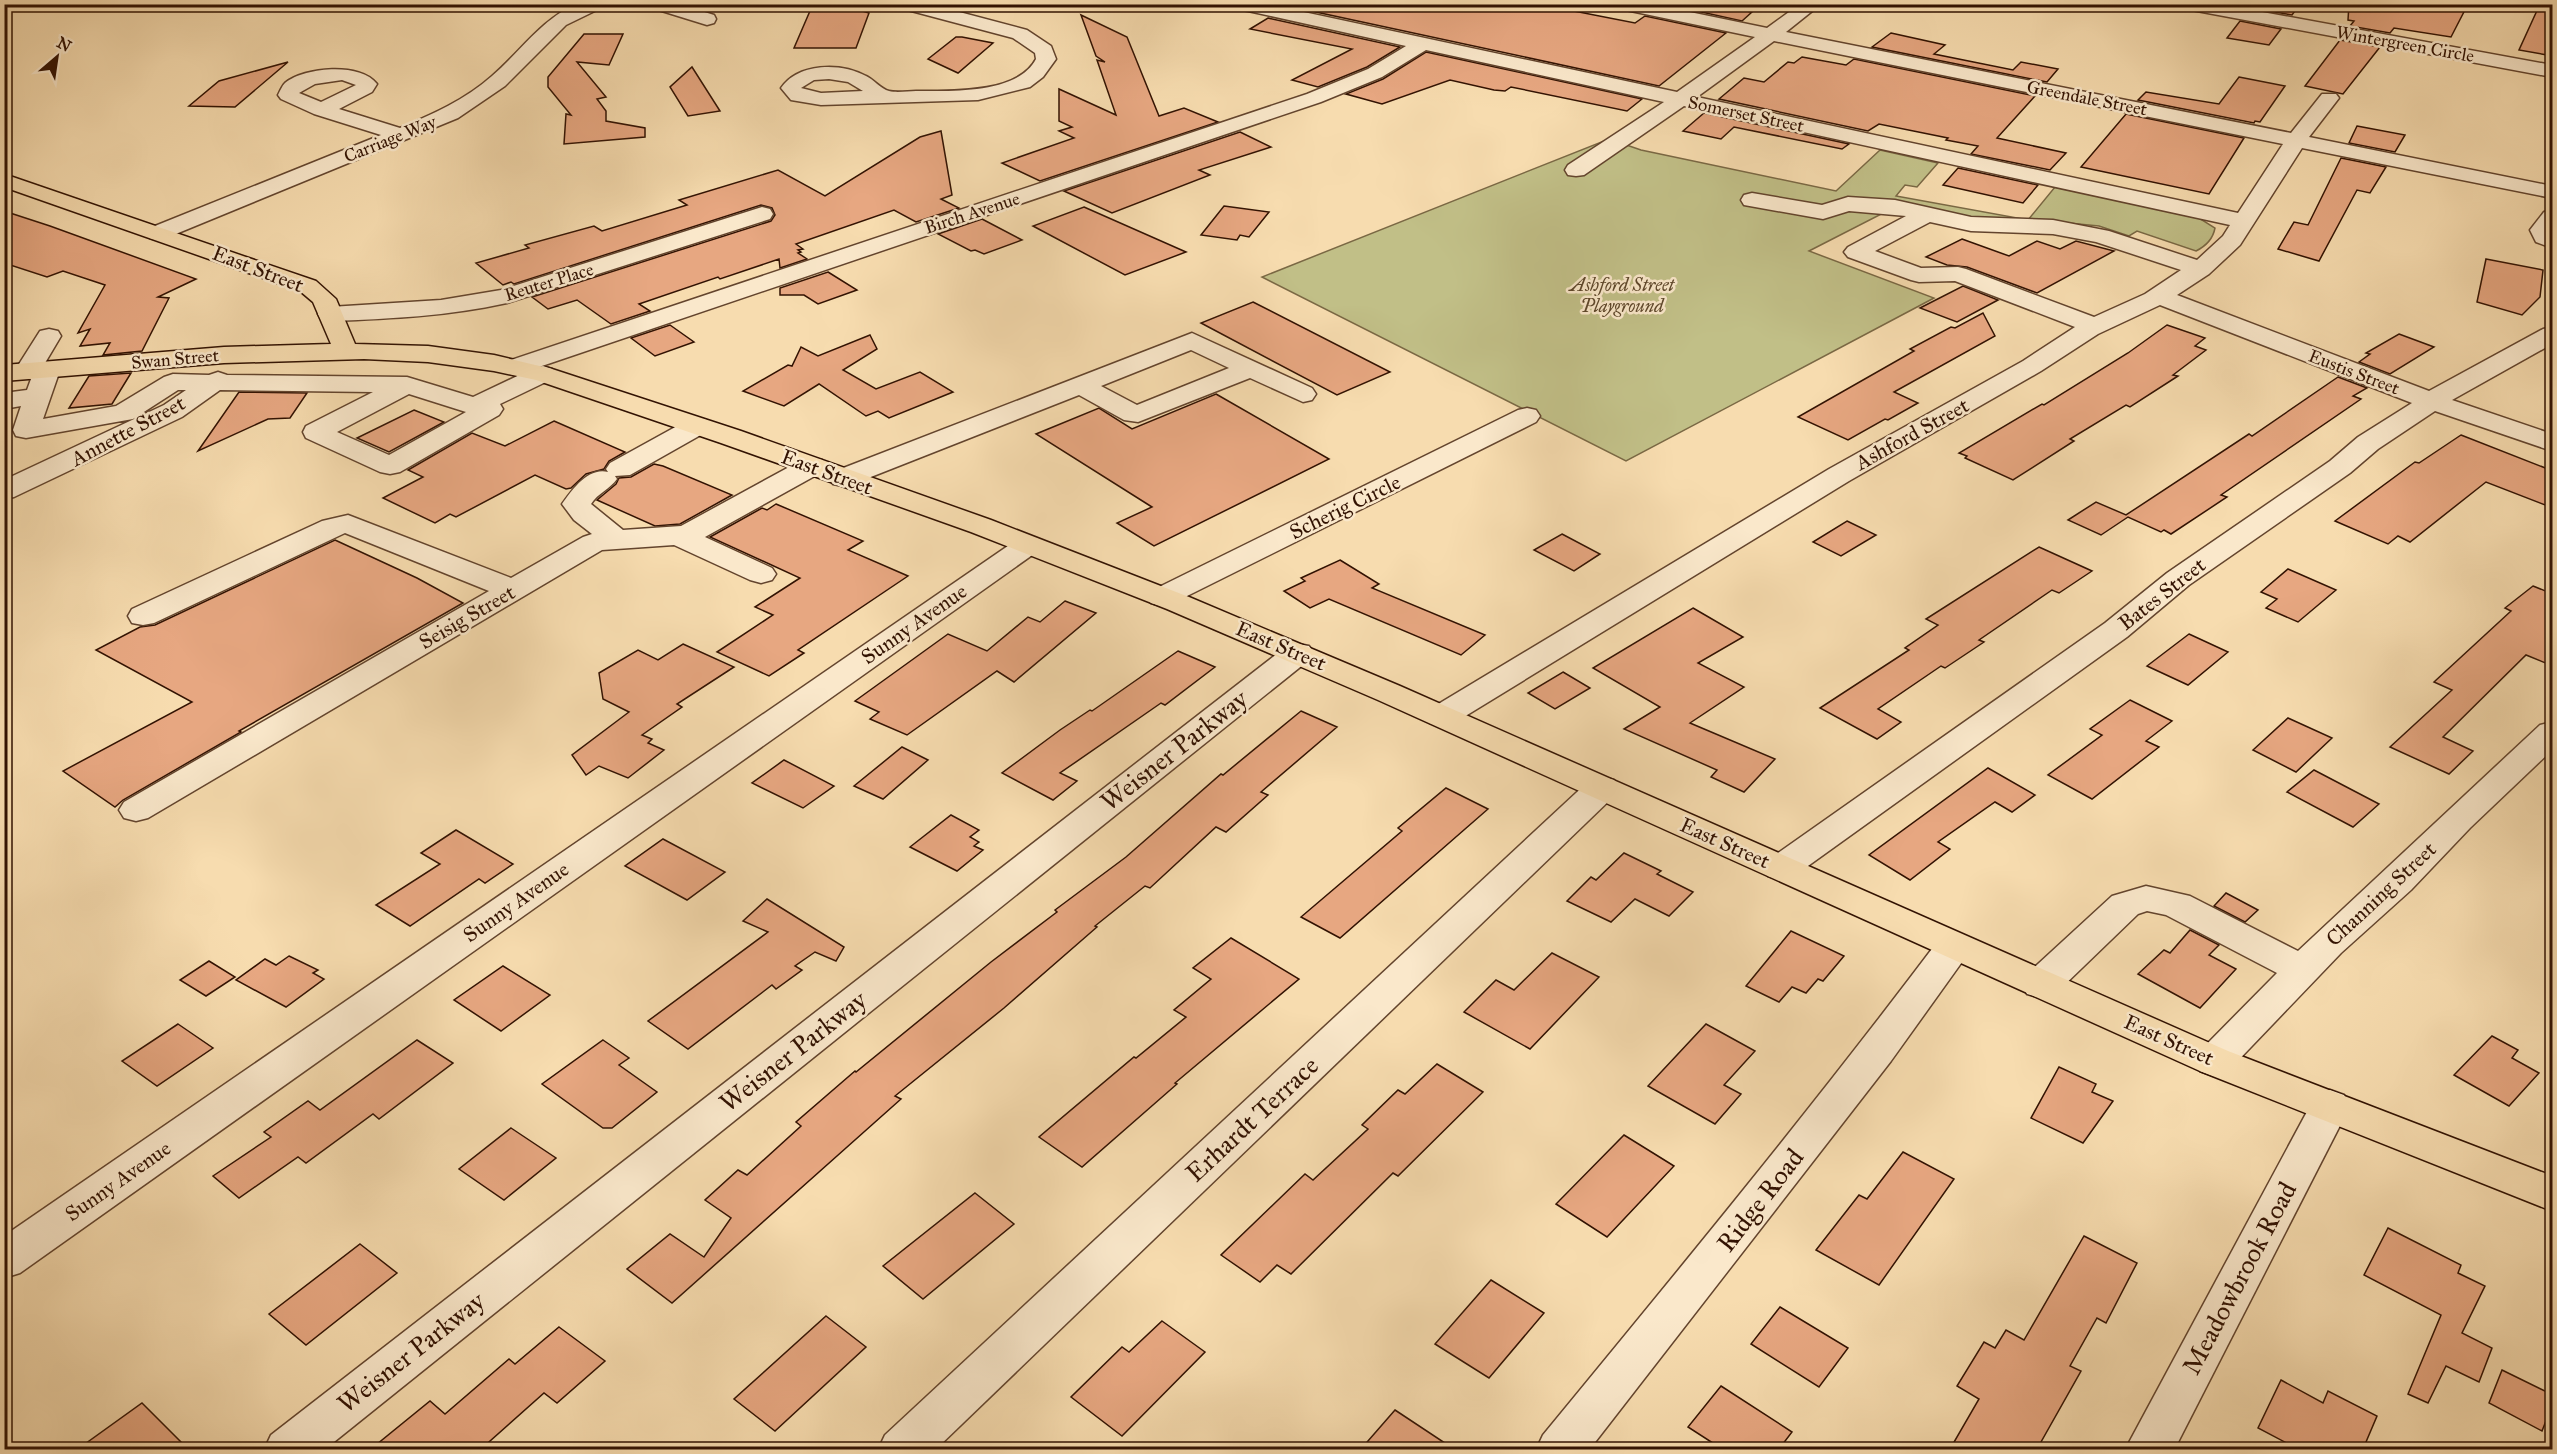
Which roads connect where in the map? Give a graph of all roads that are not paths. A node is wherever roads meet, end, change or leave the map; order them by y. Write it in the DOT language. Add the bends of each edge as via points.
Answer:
graph roads {
  1 [pos="595,4"];
  2 [pos="658,4"];
  3 [pos="906,4"];
  4 [pos="1621,4"];
  5 [pos="1812,4"];
  6 [pos="2186,4"];
  7 [pos="1248,6"];
  8 [pos="707,20"];
  9 [pos="1772,35"];
  10 [pos="1423,44"];
  11 [pos="2553,71"];
  12 [pos="883,97"];
  13 [pos="2329,98"];
  14 [pos="1681,99"];
  15 [pos="321,110"];
  16 [pos="401,135"];
  17 [pos="2296,140"];
  18 [pos="1576,170"];
  19 [pos="4,180"];
  20 [pos="2553,192"];
  21 [pos="1752,201"];
  22 [pos="762,214"];
  23 [pos="1925,215"];
  24 [pos="2553,217"];
  25 [pos="2245,221"];
  26 [pos="158,233"];
  27 [pos="2553,242"];
  28 [pos="2201,268"];
  29 [pos="2158,296"];
  30 [pos="330,314"];
  31 [pos="2095,326"];
  32 [pos="2553,334"];
  33 [pos="49,336"];
  34 [pos="346,351"];
  35 [pos="298,352"];
  36 [pos="242,354"];
  37 [pos="514,367"];
  38 [pos="1250,369"];
  39 [pos="26,372"];
  40 [pos="543,374"];
  41 [pos="212,384"];
  42 [pos="269,384"];
  43 [pos="407,385"];
  44 [pos="1081,385"];
  45 [pos="1303,394"];
  46 [pos="38,396"];
  47 [pos="4,401"];
  48 [pos="2431,402"];
  49 [pos="475,406"];
  50 [pos="1527,416"];
  51 [pos="697,426"];
  52 [pos="15,433"];
  53 [pos="2553,443"];
  54 [pos="827,472"];
  55 [pos="4,491"];
  56 [pos="679,536"];
  57 [pos="615,537"];
  58 [pos="1028,545"];
  59 [pos="761,574"];
  60 [pos="513,590"];
  61 [pos="1162,597"];
  62 [pos="143,616"];
  63 [pos="1298,653"];
  64 [pos="1442,716"];
  65 [pos="2544,751"];
  66 [pos="1602,788"];
  67 [pos="136,810"];
  68 [pos="1781,868"];
  69 [pos="1954,946"];
  70 [pos="2303,970"];
  71 [pos="2042,984"];
  72 [pos="2214,1061"];
  73 [pos="2330,1106"];
  74 [pos="2553,1194"];
  75 [pos="4,1260"];
  76 [pos="288,1449"];
  77 [pos="902,1449"];
  78 [pos="1560,1449"];
  79 [pos="2149,1449"];
  1 -- 16 [label="street, Carriage Way" via="558,20 516,66 470,105"];
  2 -- 8 [label="street"];
  3 -- 12 [label="street" via="1020,34 1044,50 1046,59 1042,69 1030,78 989,93"];
  4 -- 9 [label="street, Greendale Street"];
  5 -- 9 [label="street"];
  6 -- 11 [label="street, Wintergreen Circle"];
  7 -- 10 [label="street, Somerset Street" via="1330,16"];
  9 -- 14 [label="street"];
  9 -- 17 [label="street, Greendale Street"];
  10 -- 14 [label="street, Somerset Street"];
  10 -- 37 [label="street, Birch Avenue" via="1375,73 1314,98"];
  13 -- 17 [label="street, Ashford Street"];
  14 -- 18 [label="street"];
  14 -- 25 [label="street, Somerset Street"];
  15 -- 16 [label="street"];
  16 -- 26 [label="street, Carriage Way"];
  17 -- 20 [label="street, Greendale Street"];
  17 -- 25 [label="street, Ashford Street"];
  19 -- 26 [label="main road, East Street"];
  21 -- 23 [label="street" via="1823,212 1848,204 1894,207"];
  22 -- 30 [label="street, Reuter Place" via="507,296 432,309"];
  23 -- 28 [label="street" via="1971,224 2053,227 2101,236"];
  23 -- 31 [label="street" via="1856,252 1919,275 1958,274"];
  24 -- 27 [label="street" via="2541,230"];
  25 -- 28 [label="street, Ashford Street" via="2232,240"];
  26 -- 30 [label="main road, East Street" via="308,286 324,299"];
  28 -- 29 [label="street, Ashford Street"];
  29 -- 31 [label="street, Ashford Street"];
  29 -- 48 [label="street, Eustis Street"];
  30 -- 34 [label="main road, East Street"];
  31 -- 64 [label="street, Ashford Street" via="1839,475"];
  32 -- 48 [label="street, Bates Street"];
  33 -- 39 [label="street"];
  34 -- 35 [label="main road, Swan Street"];
  34 -- 37 [label="main road, East Street" via="428,354"];
  35 -- 36 [label="main road, Swan Street"];
  35 -- 42 [label="street"];
  36 -- 39 [label="main road, Swan Street"];
  36 -- 41 [label="street, Annette Street"];
  37 -- 40 [label="main road, East Street"];
  38 -- 44 [label="street, Seisig Street" via="1192,341"];
  38 -- 44 [label="street" via="1138,414"];
  38 -- 45 [label="street, Seisig Street"];
  39 -- 46 [label="street"];
  40 -- 49 [label="street"];
  40 -- 51 [label="main road, East Street"];
  41 -- 42 [label="street"];
  41 -- 52 [label="street" via="173,382 124,413"];
  41 -- 55 [label="street, Annette Street" via="173,411"];
  42 -- 43 [label="street"];
  43 -- 49 [label="street"];
  43 -- 49 [label="street" via="316,432 390,466 490,409"];
  44 -- 54 [label="street, Seisig Street"];
  46 -- 47 [label="street"];
  46 -- 52 [label="street"];
  48 -- 53 [label="street, Eustis Street"];
  48 -- 68 [label="street, Bates Street" via="2230,541 2098,642"];
  50 -- 61 [label="street, Scherig Circle"];
  51 -- 54 [label="main road, East Street"];
  51 -- 57 [label="street" via="585,491 576,504"];
  54 -- 56 [label="street, Seisig Street"];
  54 -- 58 [label="main road, East Street"];
  56 -- 57 [label="street, Seisig Street"];
  56 -- 59 [label="street"];
  57 -- 60 [label="street, Seisig Street" via="593,543"];
  58 -- 61 [label="main road, East Street"];
  58 -- 75 [label="street, Sunny Avenue"];
  60 -- 62 [label="street" via="348,524 332,526"];
  60 -- 67 [label="street, Seisig Street"];
  61 -- 63 [label="main road, East Street"];
  63 -- 64 [label="main road, East Street"];
  63 -- 76 [label="street, Weisner Parkway"];
  64 -- 66 [label="main road, East Street"];
  65 -- 70 [label="street, Channing Street" via="2458,820"];
  66 -- 68 [label="main road, East Street"];
  66 -- 77 [label="street, Erhardt Terrace"];
  68 -- 69 [label="main road, East Street"];
  69 -- 71 [label="main road, East Street"];
  69 -- 78 [label="street, Ridge Road" via="1726,1244"];
  70 -- 71 [label="street" via="2177,905 2146,898 2125,905"];
  70 -- 72 [label="street, Channing Street"];
  71 -- 72 [label="main road, East Street"];
  72 -- 73 [label="main road, East Street"];
  73 -- 74 [label="main road, East Street"];
  73 -- 79 [label="street, Meadowbrook Road"];
}
